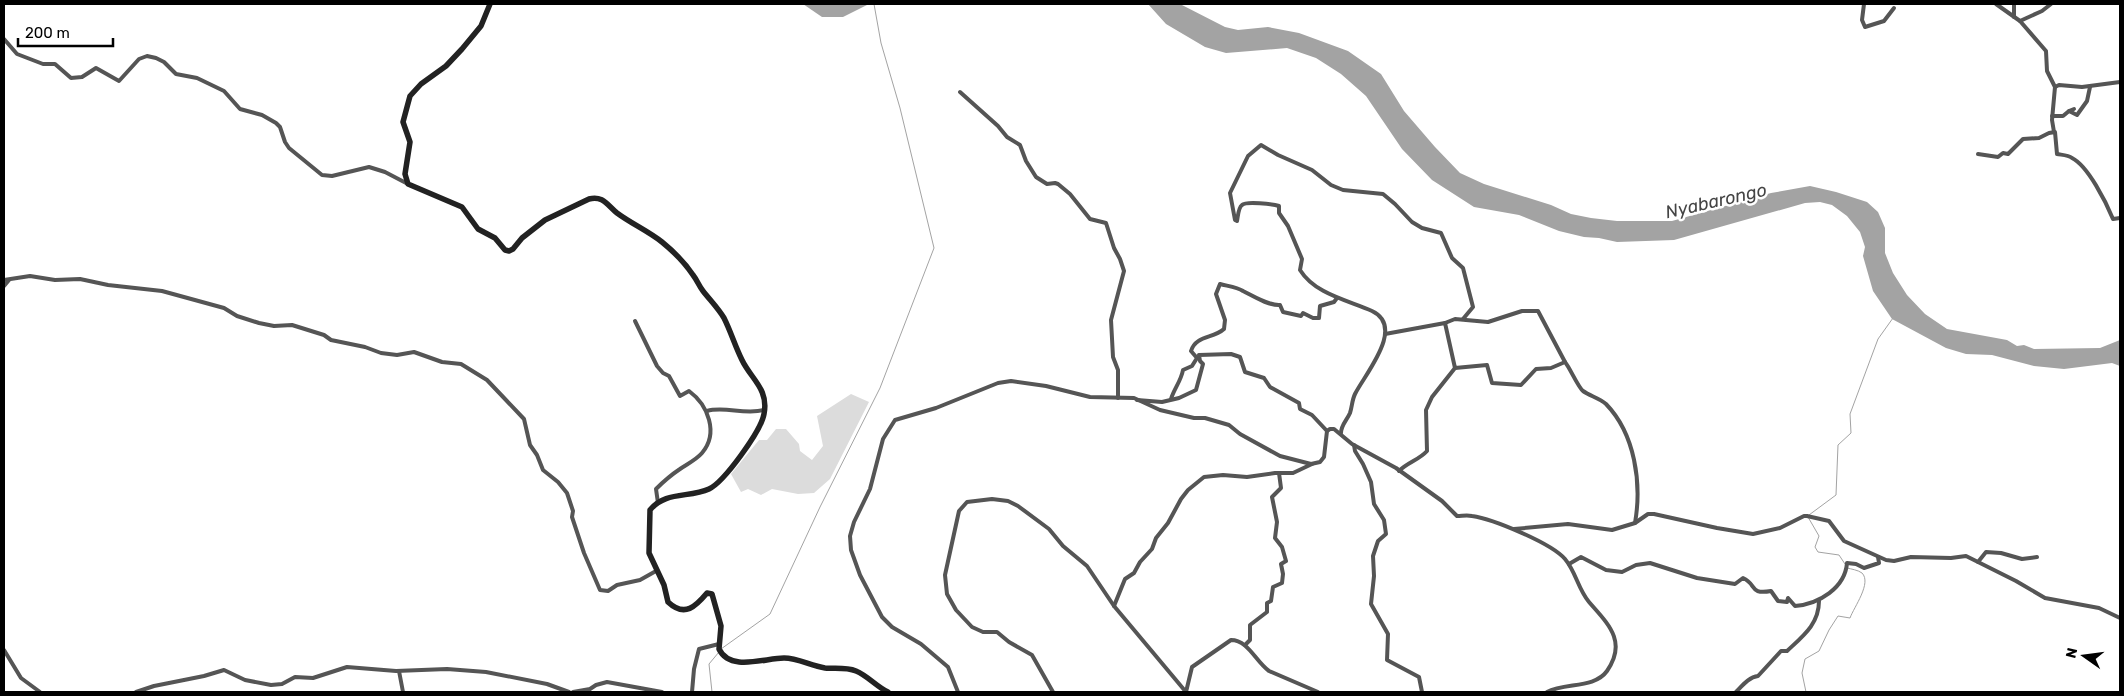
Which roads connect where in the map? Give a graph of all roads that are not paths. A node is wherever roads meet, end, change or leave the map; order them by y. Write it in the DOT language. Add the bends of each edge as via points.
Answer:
graph roads {
  1 [pos="490,4"];
  2 [pos="1864,4"];
  3 [pos="1996,4"];
  4 [pos="2014,4"];
  5 [pos="2051,4"];
  6 [pos="1894,8"];
  7 [pos="2014,17"];
  8 [pos="2020,20"];
  9 [pos="4,39"];
  10 [pos="2120,82"];
  11 [pos="2055,87"];
  12 [pos="2090,87"];
  13 [pos="960,92"];
  14 [pos="2050,115"];
  15 [pos="2051,132"];
  16 [pos="1978,154"];
  17 [pos="408,184"];
  18 [pos="2120,218"];
  19 [pos="4,280"];
  20 [pos="9,280"];
  21 [pos="4,286"];
  22 [pos="1337,298"];
  23 [pos="1463,319"];
  24 [pos="635,321"];
  25 [pos="1445,323"];
  26 [pos="1385,334"];
  27 [pos="1565,362"];
  28 [pos="1455,368"];
  29 [pos="1118,398"];
  30 [pos="1137,400"];
  31 [pos="1171,400"];
  32 [pos="765,410"];
  33 [pos="707,411"];
  34 [pos="1327,431"];
  35 [pos="1341,434"];
  36 [pos="1354,445"];
  37 [pos="1312,464"];
  38 [pos="1399,471"];
  39 [pos="1279,473"];
  40 [pos="658,503"];
  41 [pos="1636,523"];
  42 [pos="1512,529"];
  43 [pos="1878,557"];
  44 [pos="2037,557"];
  45 [pos="1978,562"];
  46 [pos="1569,564"];
  47 [pos="656,571"];
  48 [pos="1820,601"];
  49 [pos="1114,606"];
  50 [pos="2120,618"];
  51 [pos="719,644"];
  52 [pos="1245,645"];
  53 [pos="4,650"];
  54 [pos="399,671"];
  55 [pos="40,692"];
  56 [pos="136,692"];
  57 [pos="403,692"];
  58 [pos="569,692"];
  59 [pos="573,692"];
  60 [pos="662,692"];
  61 [pos="692,692"];
  62 [pos="888,692"];
  63 [pos="958,692"];
  64 [pos="1053,692"];
  65 [pos="1186,692"];
  66 [pos="1318,692"];
  67 [pos="1422,692"];
  68 [pos="1547,692"];
  69 [pos="1736,692"];
  1 -- 17 [label="main road" via="480,26 467,43 409,99 402,122 410,142 405,174"];
  2 -- 6 [label="street" via="1862,20 1865,27 1884,21"];
  3 -- 7 [label="street"];
  4 -- 7 [label="street"];
  5 -- 8 [label="street"];
  7 -- 8 [label="street"];
  8 -- 11 [label="street" via="2046,51 2047,71"];
  9 -- 17 [label="street" via="16,54 56,65 71,78 82,77 95,68 119,80 140,58 158,58 176,74 198,78 224,91 240,110 276,122 288,147 322,175 369,168"];
  10 -- 12 [label="street"];
  11 -- 12 [label="street"];
  11 -- 14 [label="street"];
  12 -- 14 [label="street" via="2087,101 2078,114 2074,115 2071,110 2065,117"];
  13 -- 29 [label="street" via="998,126 1001,133 1020,145 1038,179 1049,185 1056,183 1070,194 1090,219 1106,223 1124,271 1111,320 1113,356 1118,370"];
  14 -- 15 [label="street"];
  15 -- 16 [label="street" via="2039,138 2023,139 2008,154 1998,157"];
  15 -- 18 [label="street" via="2057,154 2072,157 2085,168 2113,218"];
  17 -- 32 [label="main road" via="459,205 478,229 509,251 545,220 593,198 604,201 663,243 692,274 720,312 741,359 760,384"];
  19 -- 20 [label="street"];
  20 -- 21 [label="street"];
  20 -- 47 [label="street" via="30,276 80,279 162,291 224,308 259,323 292,325 331,340 381,353 414,352 442,362 462,364 487,380 524,419 530,445 543,470 567,493 584,553 600,590 608,591"];
  22 -- 23 [label="street" via="1309,283 1301,272 1302,259 1279,213 1279,206 1245,203 1235,220 1230,193 1248,156 1261,145 1312,170 1337,188 1383,194 1412,222 1441,233 1452,258 1463,268 1468,281 1474,307"];
  22 -- 26 [label="street" via="1380,316"];
  22 -- 31 [label="street" via="1320,306 1319,318 1313,318 1303,313 1301,316 1283,312 1280,305 1220,284 1216,294 1226,320 1224,329 1193,344 1191,351 1197,358 1183,370"];
  23 -- 25 [label="street"];
  23 -- 27 [label="street" via="1488,322 1522,311 1538,310"];
  24 -- 33 [label="street" via="657,366 668,376 680,396 689,391"];
  25 -- 26 [label="street"];
  25 -- 28 [label="street"];
  26 -- 35 [label="street" via="1377,357 1355,394"];
  27 -- 28 [label="street" via="1551,368 1536,369 1521,386 1492,383 1486,366"];
  27 -- 41 [label="street" via="1582,390 1602,400 1611,410 1631,445 1636,468"];
  28 -- 38 [label="street" via="1426,410 1427,451"];
  29 -- 30 [label="street"];
  29 -- 63 [label="street" via="1090,397 1036,384 1003,382 897,420 884,435 870,490 852,528 854,560 882,618 948,667"];
  30 -- 31 [label="street"];
  30 -- 37 [label="street" via="1160,410 1229,425 1275,454"];
  31 -- 34 [label="street" via="1196,390 1203,364 1199,356 1231,354 1240,357 1246,372 1264,378 1270,387 1299,403 1300,409 1312,415"];
  32 -- 33 [label="street" via="747,413"];
  32 -- 40 [label="main road" via="756,434 720,482"];
  33 -- 40 [label="street" via="711,426 708,442 702,453 656,489"];
  34 -- 35 [label="street" via="1332,429"];
  34 -- 37 [label="street" via="1324,455 1320,462"];
  35 -- 36 [label="street"];
  36 -- 38 [label="street"];
  36 -- 67 [label="street" via="1371,482 1374,504 1384,520 1386,534 1378,542 1373,556 1371,604 1388,634 1387,660 1419,677"];
  37 -- 39 [label="street" via="1293,473"];
  38 -- 42 [label="street" via="1442,501 1457,516 1473,516"];
  39 -- 49 [label="street" via="1204,477 1188,490 1152,549 1134,573 1125,579"];
  39 -- 52 [label="street" via="1281,488 1272,497 1277,522 1275,538 1286,561 1281,564 1282,583 1273,587 1267,612 1250,625 1250,640"];
  40 -- 47 [label="main road" via="649,515 649,553"];
  41 -- 42 [label="street" via="1612,530 1568,524"];
  41 -- 43 [label="street" via="1644,516 1654,514 1753,534 1780,528 1807,516 1829,520 1844,541"];
  42 -- 46 [label="street" via="1553,549"];
  43 -- 45 [label="street" via="1894,561 1911,557 1964,556"];
  43 -- 48 [label="street" via="1879,563 1864,568 1847,563 1844,574"];
  44 -- 45 [label="street" via="2022,559 1986,552"];
  45 -- 50 [label="street" via="2045,598 2099,608"];
  46 -- 48 [label="street" via="1581,557 1606,570 1622,572 1650,563 1697,578 1735,584 1746,579 1760,594 1771,592 1778,601 1787,602 1788,598 1795,606"];
  46 -- 68 [label="street" via="1582,593 1609,624 1616,641 1614,658 1599,679"];
  47 -- 51 [label="main road" via="668,602 676,608 696,606 707,593 712,594 721,626"];
  48 -- 69 [label="street" via="1818,617 1798,643 1788,651 1781,651 1758,676 1744,683"];
  49 -- 64 [label="street" via="1080,558 1018,506 1008,501 977,500 967,502 959,511 945,575 947,594 972,627 983,632 997,632 1032,654"];
  49 -- 65 [label="street"];
  51 -- 61 [label="street" via="699,648"];
  51 -- 62 [label="main road" via="722,655 732,661 787,658 824,668 850,669"];
  52 -- 65 [label="street" via="1231,640 1197,663 1190,672"];
  52 -- 66 [label="street" via="1269,671"];
  53 -- 55 [label="street" via="21,678"];
  54 -- 56 [label="street" via="347,667 313,678 295,677 282,684 271,684 245,680 224,670"];
  54 -- 57 [label="street"];
  54 -- 58 [label="street" via="477,671 547,684"];
  59 -- 60 [label="street" via="607,682"];
}
